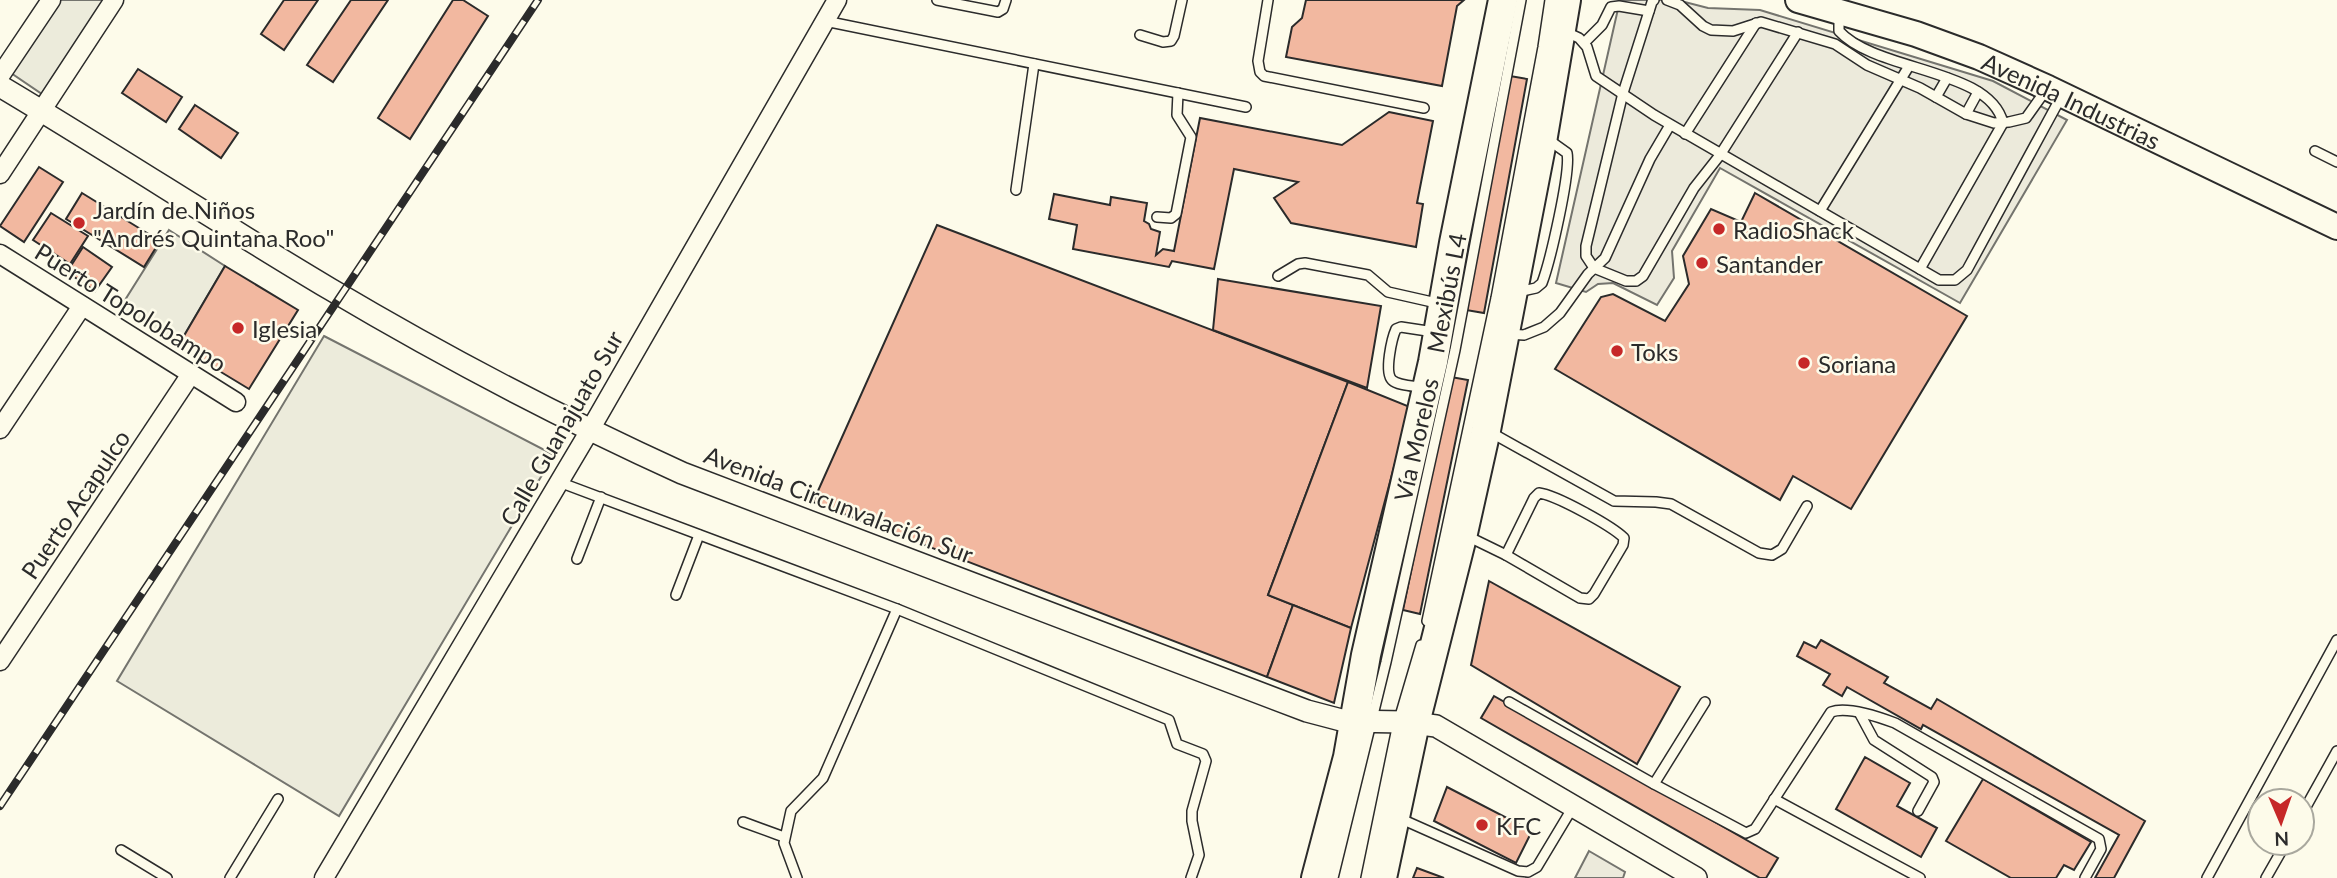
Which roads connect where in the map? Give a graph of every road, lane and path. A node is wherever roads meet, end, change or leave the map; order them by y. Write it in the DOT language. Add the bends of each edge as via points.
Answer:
graph roads {
  1 [pos="51,0"];
  2 [pos="114,0"];
  3 [pos="837,0"];
  4 [pos="937,0"];
  5 [pos="1006,0"];
  6 [pos="1182,0"];
  7 [pos="1268,0"];
  8 [pos="1503,0"];
  9 [pos="1521,0"];
  10 [pos="1550,0"];
  11 [pos="1566,0"];
  12 [pos="1654,0"];
  13 [pos="1667,0"];
  14 [pos="1798,0"];
  15 [pos="1649,11"];
  16 [pos="1839,11"];
  17 [pos="825,21"];
  18 [pos="1756,23"];
  19 [pos="1798,32"];
  20 [pos="1140,35"];
  21 [pos="1572,37"];
  22 [pos="1034,64"];
  23 [pos="1909,66"];
  24 [pos="0,76"];
  25 [pos="1948,78"];
  26 [pos="1901,80"];
  27 [pos="0,86"];
  28 [pos="2055,91"];
  29 [pos="1978,92"];
  30 [pos="1178,93"];
  31 [pos="1623,93"];
  32 [pos="1936,97"];
  33 [pos="1246,107"];
  34 [pos="1424,108"];
  35 [pos="40,110"];
  36 [pos="1966,114"];
  37 [pos="2003,123"];
  38 [pos="1670,125"];
  39 [pos="1685,134"];
  40 [pos="2315,151"];
  41 [pos="1720,155"];
  42 [pos="2337,162"];
  43 [pos="0,174"];
  44 [pos="1016,190"];
  45 [pos="1820,211"];
  46 [pos="1157,217"];
  47 [pos="2337,227"];
  48 [pos="0,254"];
  49 [pos="1594,268"];
  50 [pos="1920,269"];
  51 [pos="1278,276"];
  52 [pos="1443,304"];
  53 [pos="82,306"];
  54 [pos="1438,333"];
  55 [pos="1505,334"];
  56 [pos="191,374"];
  57 [pos="1427,388"];
  58 [pos="236,402"];
  59 [pos="0,429"];
  60 [pos="590,430"];
  61 [pos="1486,430"];
  62 [pos="558,482"];
  63 [pos="601,497"];
  64 [pos="1807,506"];
  65 [pos="1463,533"];
  66 [pos="699,535"];
  67 [pos="1506,555"];
  68 [pos="577,559"];
  69 [pos="676,595"];
  70 [pos="897,609"];
  71 [pos="2337,640"];
  72 [pos="0,661"];
  73 [pos="1509,702"];
  74 [pos="1705,702"];
  75 [pos="1860,714"];
  76 [pos="1362,723"];
  77 [pos="1407,723"];
  78 [pos="2337,751"];
  79 [pos="1654,784"];
  80 [pos="2316,789"];
  81 [pos="278,799"];
  82 [pos="1774,799"];
  83 [pos="1573,807"];
  84 [pos="1918,811"];
  85 [pos="1395,816"];
  86 [pos="743,822"];
  87 [pos="784,837"];
  88 [pos="121,850"];
  89 [pos="2278,857"];
  90 [pos="167,878"];
  91 [pos="230,878"];
  92 [pos="324,878"];
  93 [pos="797,878"];
  94 [pos="1191,878"];
  95 [pos="1316,878"];
  96 [pos="1333,878"];
  97 [pos="1366,878"];
  98 [pos="1382,878"];
  99 [pos="1696,878"];
  100 [pos="1920,878"];
  101 [pos="2085,878"];
  102 [pos="2207,878"];
  103 [pos="2266,878"];
  1 -- 24 [label="street"];
  2 -- 35 [label="street"];
  3 -- 17 [label="street, Calle Guanajuato Sur"];
  4 -- 5 [label="lane" via="999,12"];
  6 -- 20 [label="lane" via="1171,41"];
  7 -- 34 [label="lane" via="1258,61 1265,76"];
  8 -- 52 [label="main road, Vía Morelos"];
  9 -- 76 [label="lane, Mexibús L4" via="1455,349"];
  10 -- 77 [label="lane, Mexibús L4" via="1496,298"];
  11 -- 21 [label="main road"];
  12 -- 15 [label="lane"];
  13 -- 18 [label="lane" via="1711,30 1738,30"];
  14 -- 16 [label="main road, Avenida Industrias"];
  15 -- 21 [label="lane" via="1611,7 1602,25"];
  15 -- 31 [label="lane"];
  16 -- 23 [label="lane" via="1843,35 1861,48"];
  16 -- 28 [label="main road, Avenida Industrias" via="1928,38"];
  17 -- 22 [label="lane"];
  17 -- 60 [label="street, Calle Guanajuato Sur"];
  18 -- 19 [label="lane"];
  18 -- 39 [label="lane"];
  19 -- 26 [label="lane" via="1835,44"];
  19 -- 41 [label="lane"];
  21 -- 31 [label="lane" via="1589,52 1594,74"];
  21 -- 55 [label="main road" via="1543,136"];
  22 -- 30 [label="lane"];
  22 -- 44 [label="lane"];
  23 -- 25 [label="lane"];
  23 -- 26 [label="lane"];
  25 -- 29 [label="lane"];
  25 -- 32 [label="lane"];
  26 -- 32 [label="lane"];
  26 -- 45 [label="lane"];
  27 -- 35 [label="street, Avenida Circunvalación Sur"];
  28 -- 37 [label="lane" via="2026,118"];
  28 -- 47 [label="main road, Avenida Industrias"];
  28 -- 50 [label="lane" via="1962,276 1939,280"];
  29 -- 36 [label="lane"];
  29 -- 37 [label="lane" via="1995,106"];
  30 -- 33 [label="lane"];
  30 -- 46 [label="lane" via="1177,115 1191,137 1176,214"];
  31 -- 38 [label="lane"];
  31 -- 49 [label="lane" via="1586,246"];
  32 -- 36 [label="lane"];
  35 -- 43 [label="street"];
  35 -- 60 [label="street, Avenida Circunvalación Sur" via="330,289"];
  36 -- 37 [label="lane"];
  37 -- 50 [label="lane"];
  38 -- 39 [label="lane"];
  38 -- 49 [label="lane" via="1608,254"];
  39 -- 41 [label="lane"];
  40 -- 42 [label="lane"];
  41 -- 45 [label="lane"];
  41 -- 49 [label="lane" via="1694,188 1639,280 1626,281"];
  45 -- 50 [label="lane"];
  48 -- 53 [label="street, Puerto Topolobampo"];
  49 -- 55 [label="lane" via="1544,327 1524,335"];
  51 -- 52 [label="lane" via="1305,263 1368,275 1388,292"];
  52 -- 54 [label="main road, Vía Morelos"];
  53 -- 56 [label="street, Puerto Topolobampo"];
  53 -- 59 [label="street"];
  54 -- 57 [label="main road, Vía Morelos"];
  54 -- 57 [label="lane" via="1401,327 1394,335 1390,378"];
  55 -- 61 [label="main road"];
  56 -- 58 [label="street, Puerto Topolobampo"];
  56 -- 72 [label="street, Puerto Acapulco"];
  57 -- 76 [label="main road, Vía Morelos" via="1366,655"];
  60 -- 62 [label="street, Calle Guanajuato Sur"];
  60 -- 76 [label="street, Avenida Circunvalación Sur" via="694,477 1307,711"];
  61 -- 64 [label="lane" via="1614,501 1671,505 1759,553 1772,555 1782,549"];
  61 -- 65 [label="main road"];
  62 -- 63 [label="lane"];
  62 -- 92 [label="street, Calle Guanajuato Sur"];
  63 -- 66 [label="lane"];
  63 -- 68 [label="lane"];
  65 -- 67 [label="lane"];
  65 -- 77 [label="main road"];
  66 -- 69 [label="lane"];
  66 -- 70 [label="lane"];
  67 -- 67 [label="lane" via="1589,599 1624,538 1585,513 1539,493"];
  70 -- 87 [label="lane" via="822,782 792,809"];
  70 -- 94 [label="lane" via="1169,720 1177,744 1203,754 1206,761 1192,811 1199,855"];
  71 -- 102 [label="lane"];
  73 -- 79 [label="lane"];
  74 -- 79 [label="lane"];
  75 -- 82 [label="lane" via="1841,709 1827,715"];
  75 -- 84 [label="lane" via="1874,740 1933,777"];
  75 -- 101 [label="lane" via="1895,723 2099,839 2101,849"];
  76 -- 77 [label="street, Avenida Circunvalación Sur"];
  76 -- 95 [label="main road, Vía Morelos" via="1348,757"];
  76 -- 96 [label="lane, Mexibús L4"];
  77 -- 83 [label="street, Avenida Circunvalación Sur" via="1441,729"];
  77 -- 85 [label="main road"];
  77 -- 97 [label="lane, Mexibús L4"];
  78 -- 80 [label="lane"];
  79 -- 82 [label="lane" via="1746,833 1755,829"];
  81 -- 91 [label="lane"];
  82 -- 100 [label="lane"];
  83 -- 85 [label="lane" via="1537,867 1528,872 1518,872"];
  83 -- 99 [label="street, Avenida Circunvalación Sur"];
  85 -- 98 [label="main road"];
  86 -- 87 [label="lane"];
  87 -- 93 [label="lane"];
  88 -- 90 [label="lane"];
  89 -- 103 [label="lane"];
}
